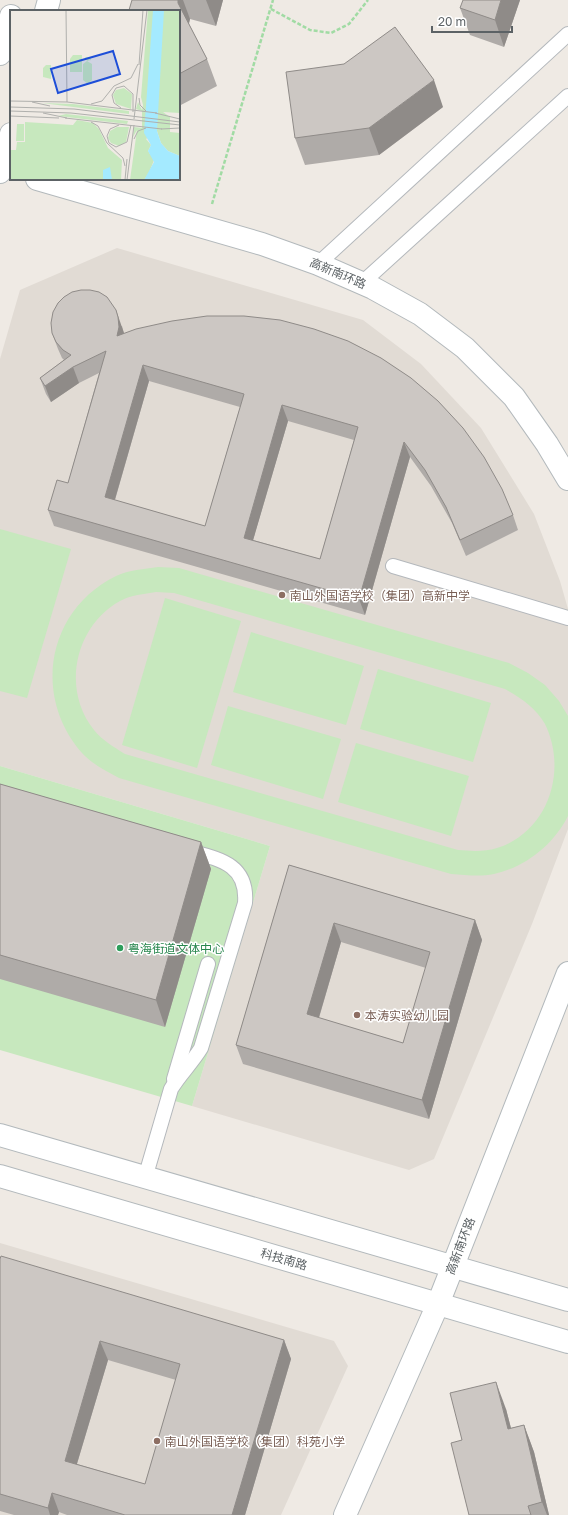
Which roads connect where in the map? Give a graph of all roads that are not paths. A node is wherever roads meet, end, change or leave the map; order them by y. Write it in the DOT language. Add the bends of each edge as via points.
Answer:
graph roads {
  1 [pos="16,0"];
  2 [pos="49,0"];
  3 [pos="12,10"];
  4 [pos="46,10"];
  5 [pos="10,19"];
  6 [pos="568,34"];
  7 [pos="0,54"];
  8 [pos="568,96"];
  9 [pos="10,138"];
  10 [pos="3,170"];
  11 [pos="40,180"];
  12 [pos="318,264"];
  13 [pos="362,282"];
  14 [pos="568,479"];
  15 [pos="393,566"];
  16 [pos="568,618"];
  17 [pos="179,848"];
  18 [pos="208,964"];
  19 [pos="568,973"];
  20 [pos="171,1089"];
  21 [pos="0,1135"];
  22 [pos="0,1176"];
  23 [pos="145,1178"];
  24 [pos="452,1266"];
  25 [pos="568,1300"];
  26 [pos="438,1304"];
  27 [pos="568,1342"];
  28 [pos="344,1515"];
  1 -- 3 [label="street"];
  2 -- 4 [label="street"];
  5 -- 7 [label="street"];
  6 -- 12 [label="lane"];
  8 -- 13 [label="lane"];
  9 -- 10 [label="street"];
  11 -- 12 [label="street, 高新南环路" via="262,244"];
  12 -- 13 [label="street, 高新南环路"];
  13 -- 14 [label="street, 高新南环路" via="420,314 465,348 514,397"];
  15 -- 16 [label="lane"];
  17 -- 20 [label="lane" via="225,862 240,875 246,892 201,1048"];
  18 -- 20 [label="lane"];
  19 -- 24 [label="street, 高新南环路"];
  20 -- 23 [label="lane"];
  21 -- 23 [label="street"];
  22 -- 26 [label="street, 科技南路"];
  23 -- 24 [label="street"];
  24 -- 25 [label="street"];
  24 -- 26 [label="street, 高新南环路"];
  26 -- 27 [label="street, 科技南路"];
  26 -- 28 [label="street, 高新南环路"];
}
